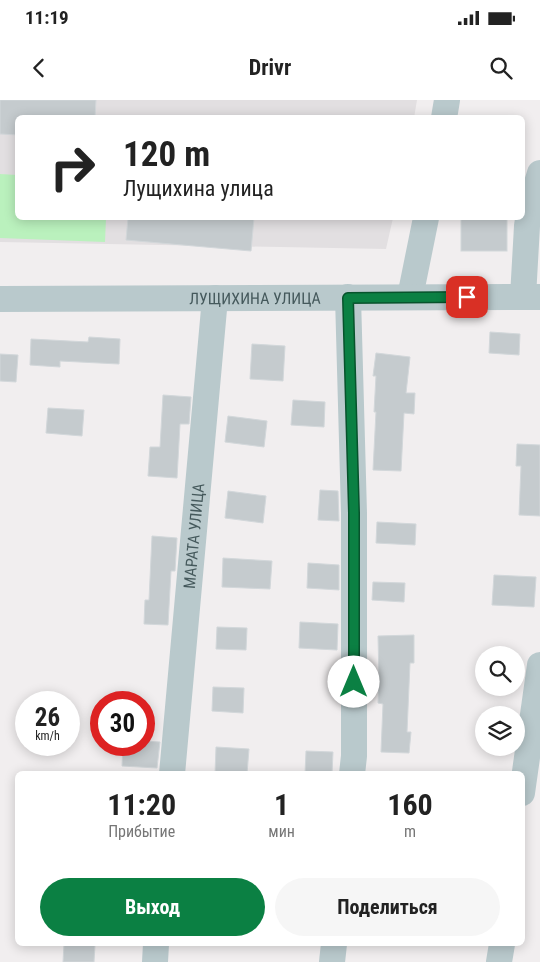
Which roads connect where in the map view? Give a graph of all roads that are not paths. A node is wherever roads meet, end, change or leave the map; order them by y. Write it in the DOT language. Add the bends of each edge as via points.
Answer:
graph roads {
  1 [pos="447,100"];
  2 [pos="444,115"];
  3 [pos="540,173"];
  4 [pos="426,220"];
  5 [pos="410,297"];
  6 [pos="532,297"];
  7 [pos="215,298"];
  8 [pos="348,298"];
  9 [pos="0,299"];
  10 [pos="540,665"];
  11 [pos="172,771"];
  12 [pos="352,771"];
  13 [pos="525,772"];
  14 [pos="156,946"];
  15 [pos="334,946"];
  16 [pos="502,946"];
  17 [pos="155,962"];
  18 [pos="332,962"];
  19 [pos="499,962"];
  1 -- 2 [label="street"];
  3 -- 6 [label="street" via="527,226"];
  4 -- 5 [label="street"];
  5 -- 6 [label="street, ЛУЩИХИНА УЛИЦА"];
  5 -- 8 [label="street, ЛУЩИХИНА УЛИЦА"];
  7 -- 8 [label="street, ЛУЩИХИНА УЛИЦА"];
  7 -- 9 [label="street, ЛУЩИХИНА УЛИЦА"];
  7 -- 11 [label="street, МАРАТА УЛИЦА"];
  8 -- 12 [label="street" via="354,513"];
  10 -- 13 [label="street"];
  14 -- 17 [label="street"];
  15 -- 18 [label="street"];
  16 -- 19 [label="street"];
}
